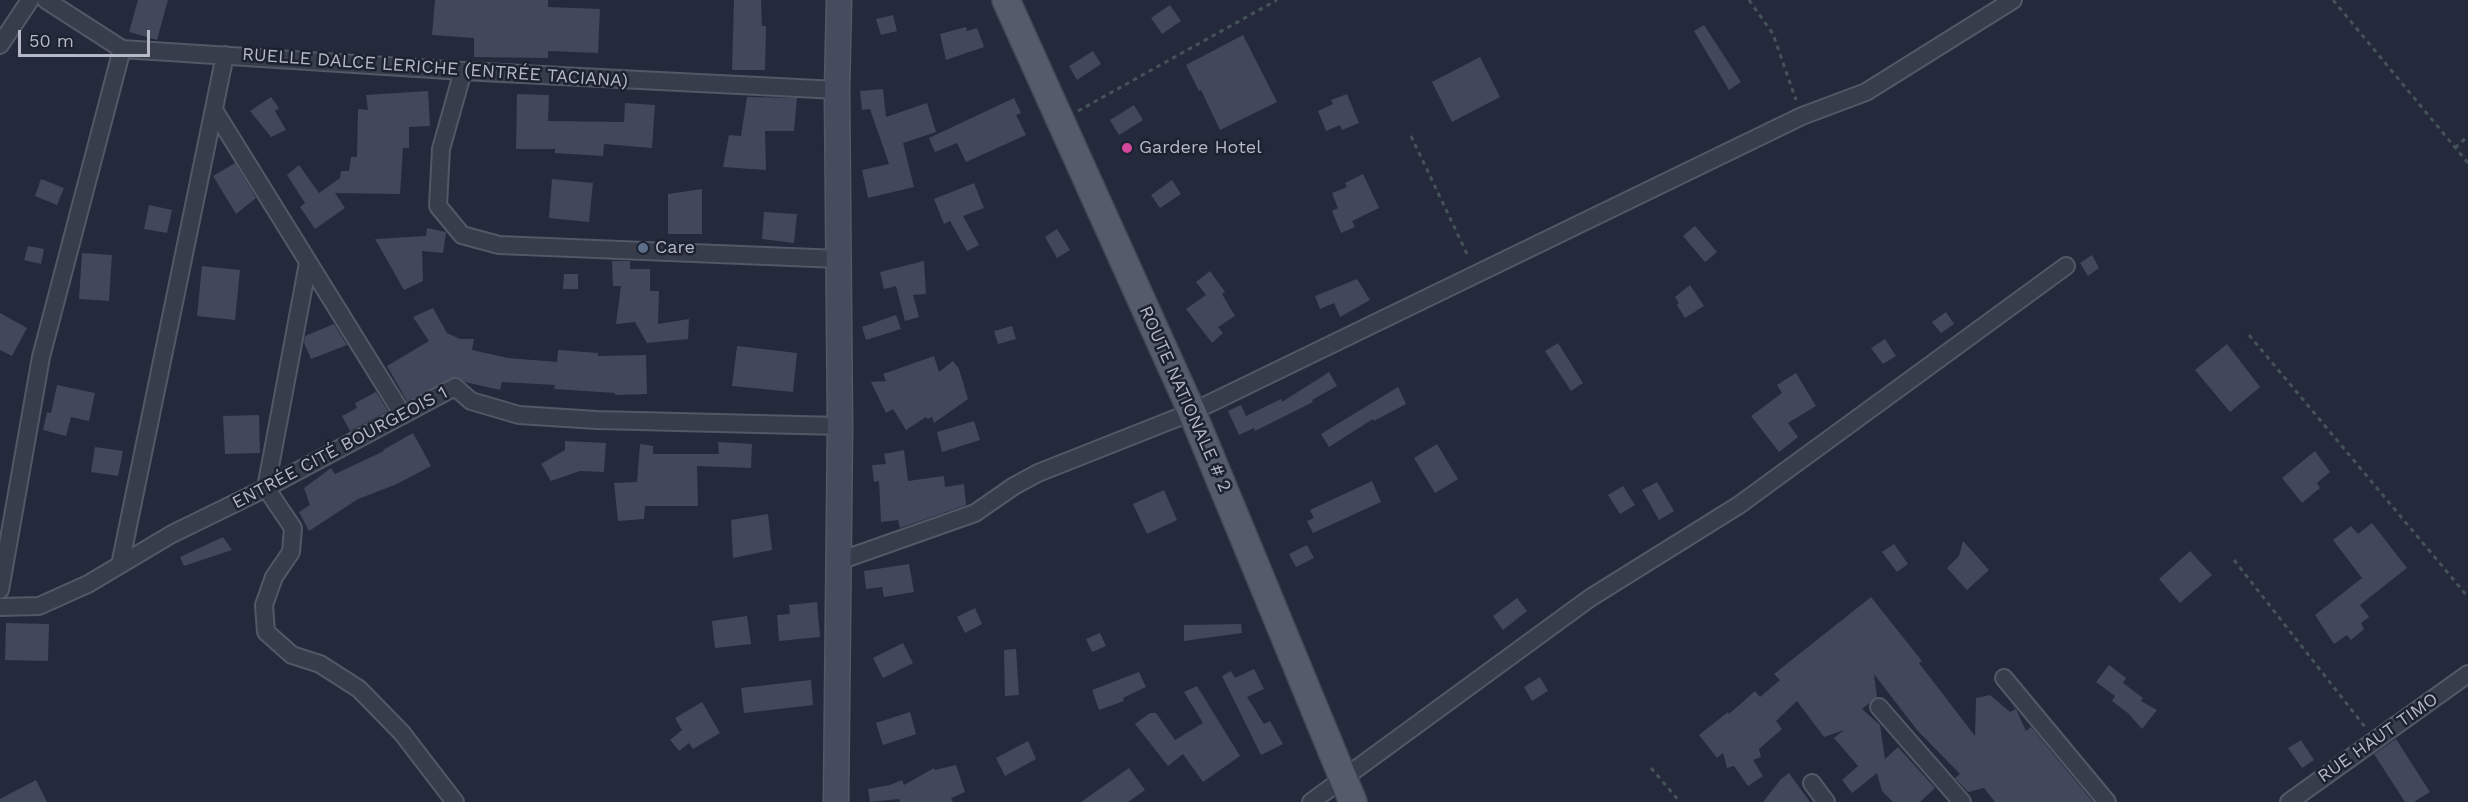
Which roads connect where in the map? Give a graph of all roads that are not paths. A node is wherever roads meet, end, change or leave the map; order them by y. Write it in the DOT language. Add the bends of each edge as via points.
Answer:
graph roads {
  1 [pos="30,0"];
  2 [pos="46,0"];
  3 [pos="839,0"];
  4 [pos="1006,0"];
  5 [pos="2013,0"];
  6 [pos="0,45"];
  7 [pos="122,49"];
  8 [pos="225,55"];
  9 [pos="463,71"];
  10 [pos="837,90"];
  11 [pos="214,110"];
  12 [pos="839,259"];
  13 [pos="308,263"];
  14 [pos="2066,266"];
  15 [pos="1192,412"];
  16 [pos="403,415"];
  17 [pos="840,426"];
  18 [pos="266,488"];
  19 [pos="839,561"];
  20 [pos="120,565"];
  21 [pos="0,590"];
  22 [pos="0,607"];
  23 [pos="2468,674"];
  24 [pos="2004,678"];
  25 [pos="1878,707"];
  26 [pos="1812,783"];
  27 [pos="1349,790"];
  28 [pos="455,802"];
  29 [pos="836,802"];
  30 [pos="1311,802"];
  31 [pos="1826,802"];
  32 [pos="1962,802"];
  33 [pos="2107,802"];
  34 [pos="2289,802"];
  1 -- 6 [label="street"];
  2 -- 7 [label="street, RUELLE DALCE LERICHE (ENTRÉE TACIANA)"];
  3 -- 10 [label="main road"];
  4 -- 15 [label="main road, ROUTE NATIONALE # 2"];
  5 -- 15 [label="street" via="1866,92 1802,116"];
  7 -- 8 [label="street, RUELLE DALCE LERICHE (ENTRÉE TACIANA)"];
  7 -- 21 [label="street" via="41,357"];
  8 -- 9 [label="street, RUELLE DALCE LERICHE (ENTRÉE TACIANA)"];
  8 -- 11 [label="street"];
  9 -- 10 [label="street, RUELLE DALCE LERICHE (ENTRÉE TACIANA)"];
  9 -- 12 [label="street" via="441,149 438,206 462,235 499,245"];
  10 -- 12 [label="main road"];
  11 -- 13 [label="street"];
  11 -- 20 [label="street"];
  12 -- 17 [label="main road"];
  13 -- 16 [label="street"];
  13 -- 18 [label="street"];
  14 -- 27 [label="street" via="1739,505 1590,598"];
  15 -- 19 [label="street" via="1038,473 975,513"];
  15 -- 27 [label="main road, ROUTE NATIONALE # 2"];
  16 -- 17 [label="street, ENTRÉE CITÉ BOURGEOIS 1" via="455,387 471,401 519,415"];
  16 -- 18 [label="street, ENTRÉE CITÉ BOURGEOIS 1"];
  17 -- 19 [label="main road"];
  18 -- 20 [label="street, ENTRÉE CITÉ BOURGEOIS 1" via="172,534"];
  18 -- 28 [label="street" via="293,528 291,552 274,577 264,605 266,632 292,655 320,664 359,689 402,733"];
  19 -- 29 [label="main road"];
  20 -- 22 [label="street, ENTRÉE CITÉ BOURGEOIS 1" via="39,606"];
  23 -- 34 [label="street, RUE HAUT TIMO"];
  24 -- 33 [label="street"];
  25 -- 32 [label="street"];
  26 -- 31 [label="street"];
  27 -- 30 [label="street"];
}
